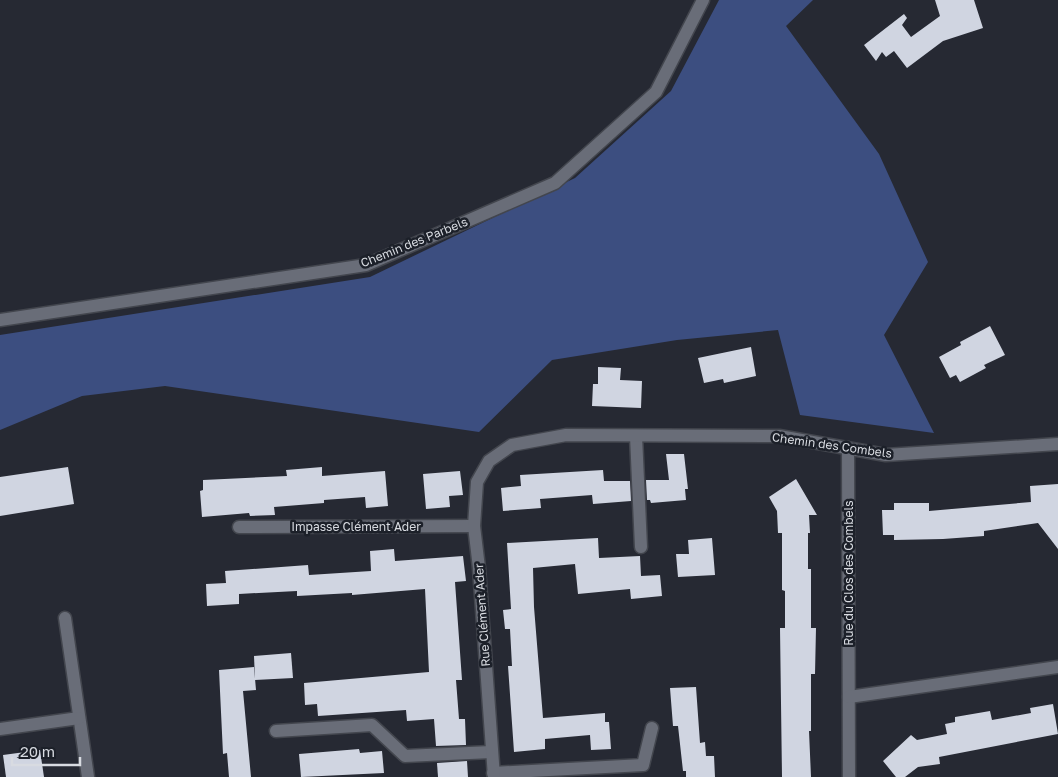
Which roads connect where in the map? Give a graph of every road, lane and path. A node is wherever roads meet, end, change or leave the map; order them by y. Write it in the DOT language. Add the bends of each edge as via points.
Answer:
graph roads {
  1 [pos="704,0"];
  2 [pos="0,320"];
  3 [pos="636,436"];
  4 [pos="1058,444"];
  5 [pos="848,448"];
  6 [pos="489,460"];
  7 [pos="474,526"];
  8 [pos="239,527"];
  9 [pos="641,547"];
  10 [pos="65,618"];
  11 [pos="1058,666"];
  12 [pos="849,697"];
  13 [pos="79,718"];
  14 [pos="652,728"];
  15 [pos="0,729"];
  16 [pos="276,731"];
  17 [pos="492,752"];
  18 [pos="643,771"];
  19 [pos="493,775"];
  20 [pos="88,777"];
  21 [pos="849,777"];
  1 -- 2 [label="street, Chemin des Parbels" via="656,92 555,183 366,265"];
  3 -- 5 [label="street, Chemin des Combels" via="779,436"];
  3 -- 6 [label="street, Chemin des Combels" via="557,437 512,445"];
  3 -- 9 [label="street"];
  4 -- 5 [label="street, Chemin des Combels" via="886,455"];
  5 -- 12 [label="street, Rue du Clos des Combels"];
  6 -- 7 [label="street, Rue Clément Ader" via="477,482"];
  7 -- 8 [label="street, Impasse Clément Ader"];
  7 -- 17 [label="street, Rue Clément Ader"];
  10 -- 13 [label="street"];
  11 -- 12 [label="street"];
  12 -- 21 [label="street, Rue du Clos des Combels"];
  13 -- 15 [label="street"];
  13 -- 20 [label="street"];
  14 -- 18 [label="street, Rue Clément Ader"];
  16 -- 17 [label="street" via="372,725 405,756"];
  17 -- 19 [label="street, Rue Clément Ader"];
  18 -- 19 [label="street, Rue Clément Ader"];
}
